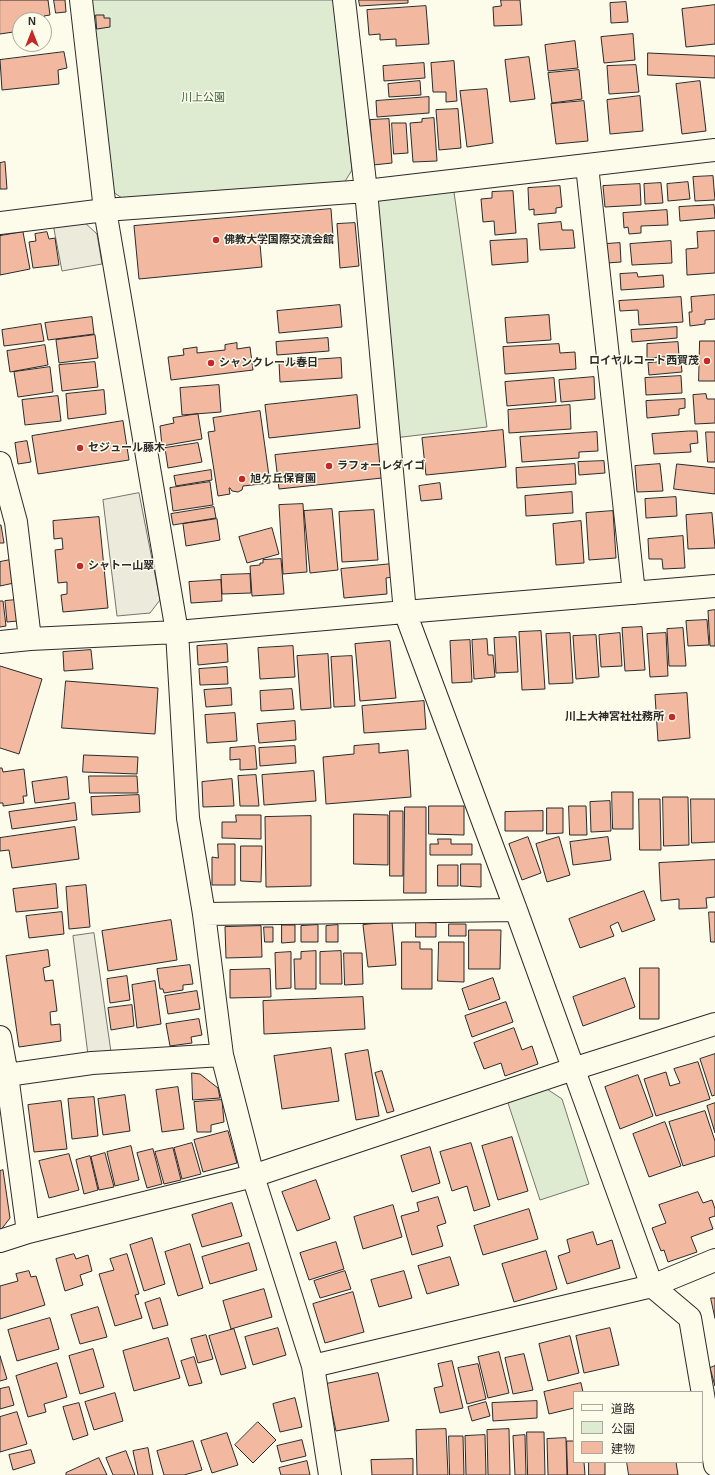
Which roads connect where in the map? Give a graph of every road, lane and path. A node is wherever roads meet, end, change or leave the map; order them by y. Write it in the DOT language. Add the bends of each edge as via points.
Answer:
graph roads {
  1 [pos="81,0"];
  2 [pos="344,0"];
  3 [pos="715,150"];
  4 [pos="587,166"];
  5 [pos="366,191"];
  6 [pos="105,210"];
  7 [pos="0,223"];
  8 [pos="0,463"];
  9 [pos="715,586"];
  10 [pos="634,593"];
  11 [pos="405,612"];
  12 [pos="177,632"];
  13 [pos="30,639"];
  14 [pos="0,642"];
  15 [pos="516,910"];
  16 [pos="204,914"];
  17 [pos="715,1024"];
  18 [pos="0,1037"];
  19 [pos="222,1055"];
  20 [pos="573,1069"];
  21 [pos="3,1076"];
  22 [pos="253,1176"];
  23 [pos="28,1232"];
  24 [pos="0,1241"];
  25 [pos="715,1260"];
  26 [pos="652,1286"];
  27 [pos="313,1366"];
  28 [pos="702,1391"];
  29 [pos="703,1395"];
  30 [pos="715,1466"];
  31 [pos="330,1475"];
  1 -- 6 [label="street"];
  2 -- 5 [label="street"];
  3 -- 4 [label="street"];
  4 -- 5 [label="street"];
  4 -- 10 [label="street"];
  5 -- 6 [label="street"];
  5 -- 11 [label="street"];
  6 -- 7 [label="street"];
  6 -- 12 [label="street"];
  8 -- 13 [label="street" via="16,522"];
  9 -- 10 [label="street"];
  10 -- 11 [label="street"];
  11 -- 12 [label="street"];
  11 -- 15 [label="street"];
  12 -- 13 [label="street"];
  12 -- 16 [label="street" via="188,818"];
  13 -- 14 [label="street"];
  15 -- 16 [label="street"];
  15 -- 20 [label="street"];
  16 -- 19 [label="street"];
  17 -- 20 [label="street"];
  18 -- 21 [label="street"];
  19 -- 21 [label="street" via="92,1064"];
  19 -- 22 [label="street"];
  20 -- 22 [label="street"];
  20 -- 26 [label="street"];
  21 -- 23 [label="street"];
  22 -- 23 [label="street"];
  22 -- 27 [label="street"];
  23 -- 24 [label="street"];
  25 -- 26 [label="street"];
  26 -- 27 [label="street"];
  26 -- 28 [label="street" via="690,1318"];
  27 -- 31 [label="street"];
  29 -- 30 [label="street"];
}
